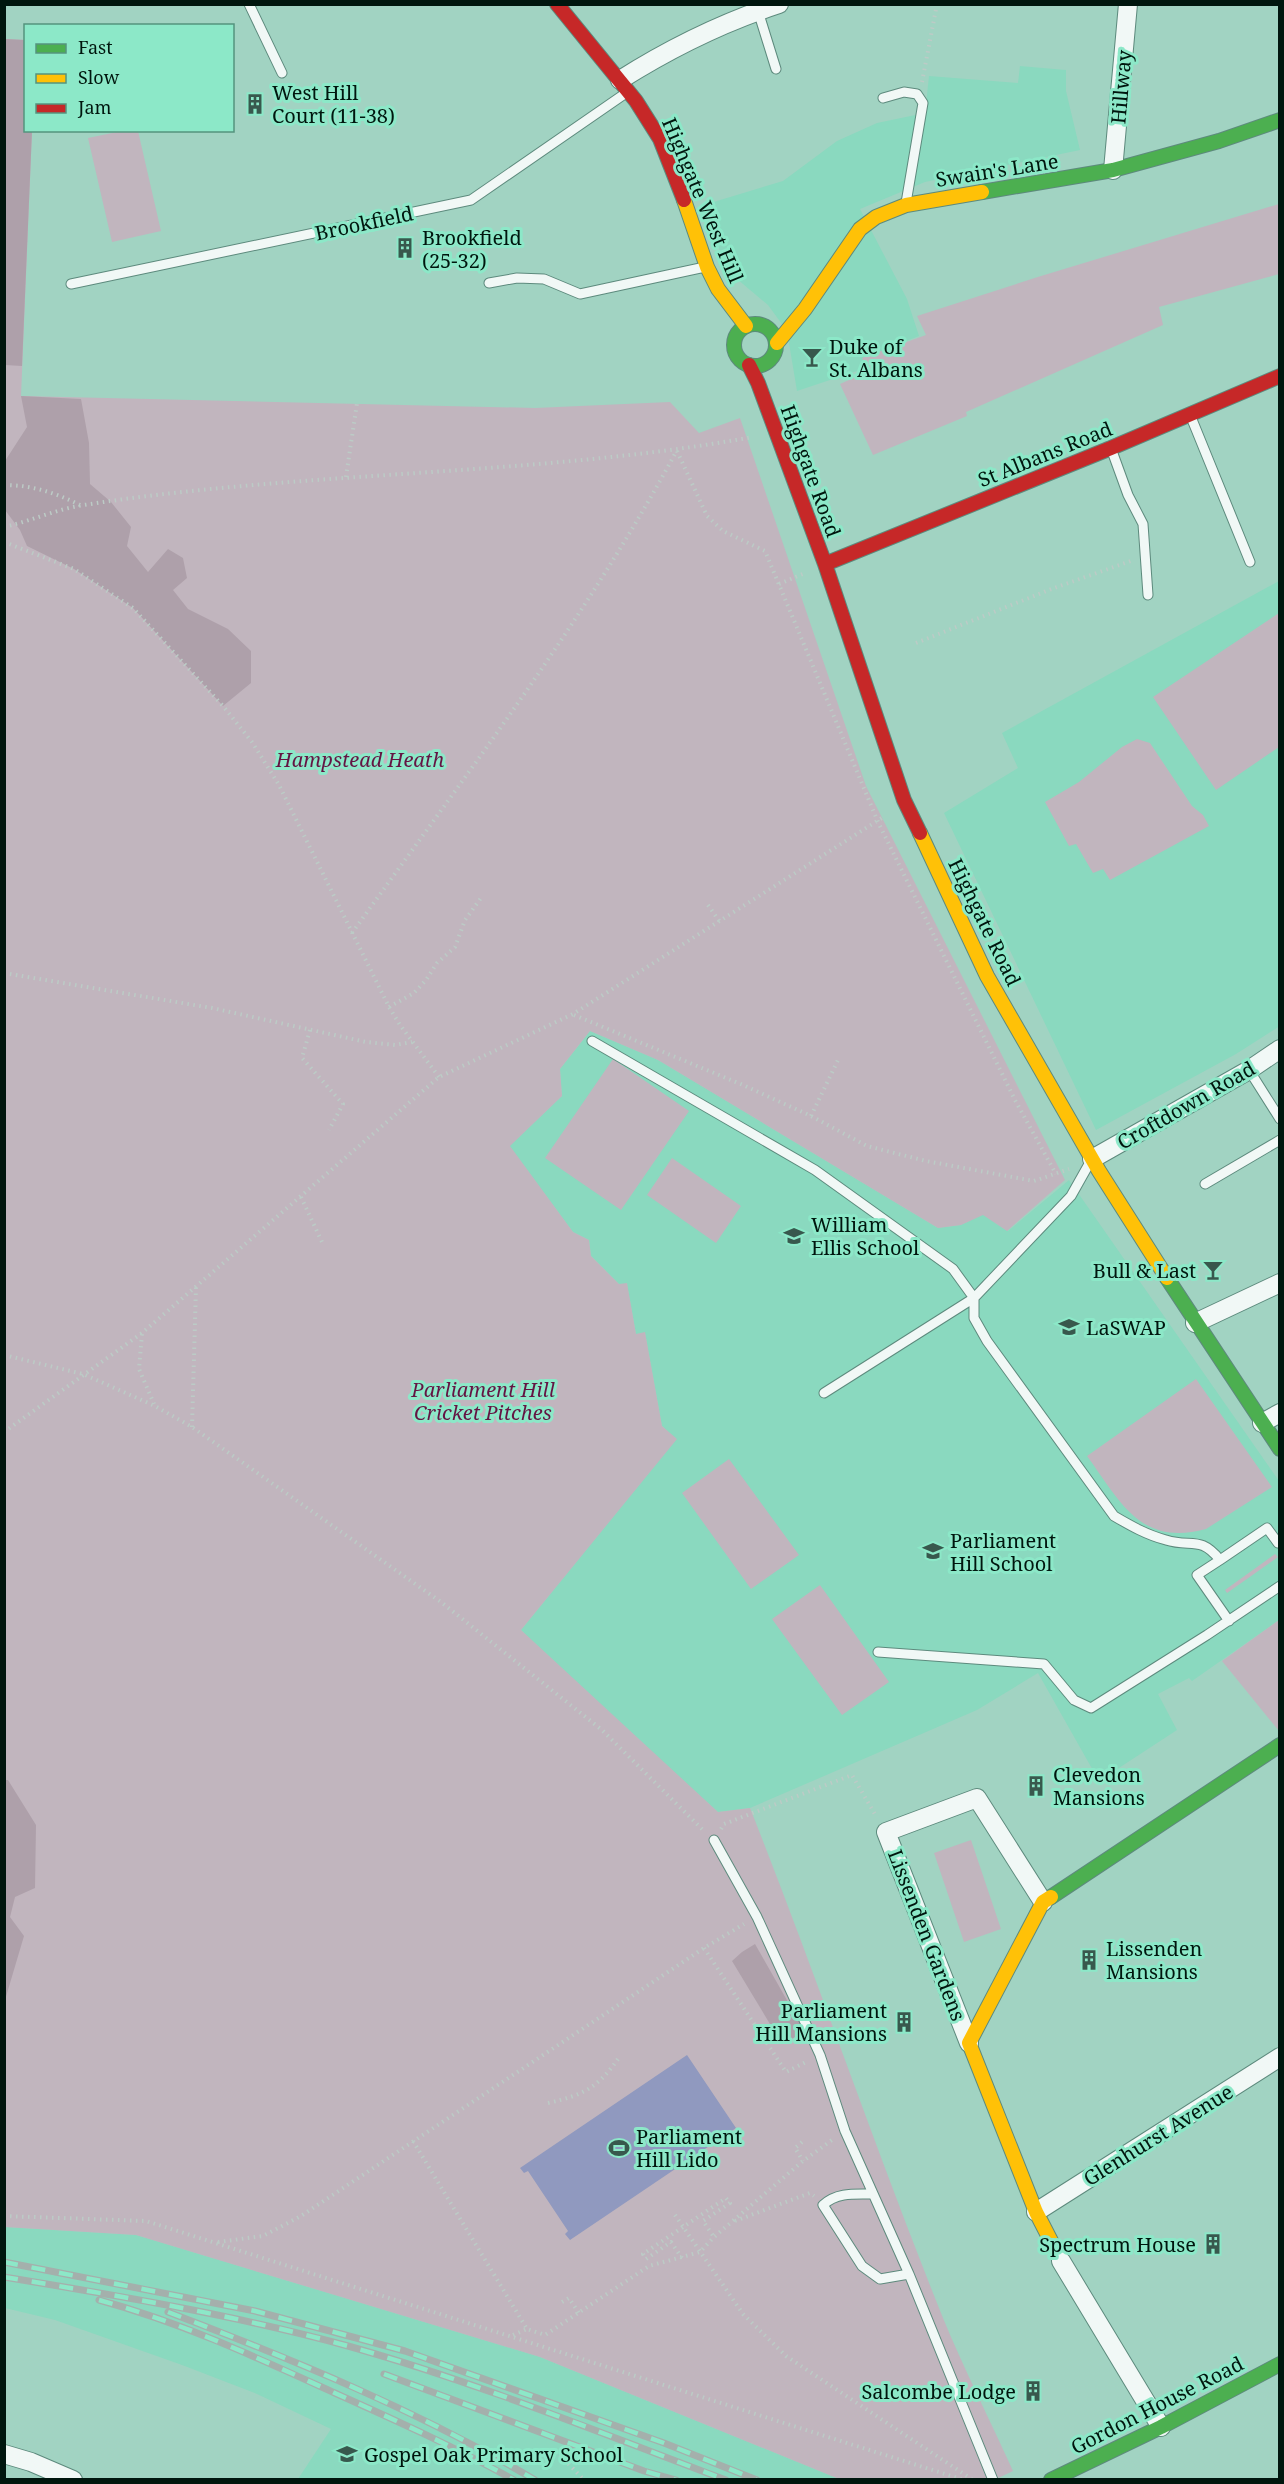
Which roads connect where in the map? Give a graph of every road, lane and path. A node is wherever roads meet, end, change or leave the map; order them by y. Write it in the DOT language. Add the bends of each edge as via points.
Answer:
graph roads {
  1 [pos="249,4"];
  2 [pos="557,4"];
  3 [pos="779,4"];
  4 [pos="938,4"];
  5 [pos="1128,4"];
  6 [pos="758,11"];
  7 [pos="776,69"];
  8 [pos="282,73"];
  9 [pos="624,86"];
  10 [pos="916,94"];
  11 [pos="883,98"];
  12 [pos="1280,120"];
  13 [pos="1113,170"];
  14 [pos="906,205"];
  15 [pos="706,267"];
  16 [pos="489,283"];
  17 [pos="71,284"];
  18 [pos="746,326"];
  19 [pos="777,343"];
  20 [pos="749,365"];
  21 [pos="1280,376"];
  22 [pos="357,403"];
  23 [pos="1190,414"];
  24 [pos="753,437"];
  25 [pos="1112,448"];
  26 [pos="677,451"];
  27 [pos="345,477"];
  28 [pos="4,485"];
  29 [pos="81,506"];
  30 [pos="4,527"];
  31 [pos="4,542"];
  32 [pos="1145,557"];
  33 [pos="1250,562"];
  34 [pos="825,564"];
  35 [pos="1148,595"];
  36 [pos="916,643"];
  37 [pos="904,800"];
  38 [pos="878,822"];
  39 [pos="481,898"];
  40 [pos="708,904"];
  41 [pos="720,922"];
  42 [pos="352,933"];
  43 [pos="4,973"];
  44 [pos="389,1006"];
  45 [pos="573,1014"];
  46 [pos="310,1029"];
  47 [pos="592,1041"];
  48 [pos="412,1042"];
  49 [pos="1280,1049"];
  50 [pos="837,1060"];
  51 [pos="1249,1070"];
  52 [pos="439,1077"];
  53 [pos="811,1116"];
  54 [pos="1280,1119"];
  55 [pos="329,1130"];
  56 [pos="1280,1140"];
  57 [pos="1092,1159"];
  58 [pos="1056,1174"];
  59 [pos="1205,1184"];
  60 [pos="301,1197"];
  61 [pos="322,1242"];
  62 [pos="1280,1283"];
  63 [pos="196,1287"];
  64 [pos="974,1298"];
  65 [pos="1195,1323"];
  66 [pos="142,1333"];
  67 [pos="4,1354"];
  68 [pos="83,1374"];
  69 [pos="824,1393"];
  70 [pos="154,1406"];
  71 [pos="1280,1413"];
  72 [pos="1262,1423"];
  73 [pos="192,1427"];
  74 [pos="4,1432"];
  75 [pos="1280,1449"];
  76 [pos="1279,1544"];
  77 [pos="1220,1560"];
  78 [pos="1280,1587"];
  79 [pos="1229,1621"];
  80 [pos="878,1652"];
  81 [pos="1280,1745"];
  82 [pos="886,1833"];
  83 [pos="714,1840"];
  84 [pos="1043,1902"];
  85 [pos="757,1917"];
  86 [pos="704,1948"];
  87 [pos="969,2043"];
  88 [pos="820,2055"];
  89 [pos="620,2056"];
  90 [pos="1280,2057"];
  91 [pos="548,2103"];
  92 [pos="845,2131"];
  93 [pos="413,2141"];
  94 [pos="802,2142"];
  95 [pos="803,2162"];
  96 [pos="873,2194"];
  97 [pos="823,2205"];
  98 [pos="1036,2212"];
  99 [pos="675,2215"];
  100 [pos="4,2216"];
  101 [pos="731,2222"];
  102 [pos="683,2228"];
  103 [pos="714,2237"];
  104 [pos="214,2243"];
  105 [pos="700,2252"];
  106 [pos="1057,2253"];
  107 [pos="682,2258"];
  108 [pos="909,2274"];
  109 [pos="562,2302"];
  110 [pos="579,2313"];
  111 [pos="527,2329"];
  112 [pos="512,2335"];
  113 [pos="1280,2364"];
  114 [pos="1161,2427"];
  115 [pos="4,2454"];
  116 [pos="560,2455"];
  117 [pos="73,2480"];
  118 [pos="584,2480"];
  119 [pos="964,2480"];
  120 [pos="974,2480"];
  121 [pos="993,2480"];
  122 [pos="1051,2480"];
  1 -- 8 [label="lane"];
  2 -- 9 [label="street, Highgate West Hill"];
  3 -- 6 [label="street"];
  4 -- 10 [label="path" via="923,79"];
  5 -- 13 [label="street, Hillway"];
  6 -- 7 [label="lane"];
  6 -- 9 [label="street" via="662,56"];
  9 -- 15 [label="street, Highgate West Hill" via="660,139"];
  9 -- 17 [label="lane, Brookfield" via="471,200"];
  10 -- 11 [label="lane" via="904,92"];
  10 -- 14 [label="lane" via="922,103"];
  12 -- 13 [label="street, Swain's Lane"];
  13 -- 14 [label="street, Swain's Lane"];
  14 -- 19 [label="street, Swain's Lane" via="876,216 860,229"];
  15 -- 16 [label="lane" via="580,294 544,279"];
  15 -- 18 [label="street, Highgate West Hill"];
  18 -- 19 [label="street" via="762,324"];
  18 -- 20 [label="street" via="735,338 734,346 736,355"];
  19 -- 20 [label="street" via="776,351 765,364"];
  20 -- 34 [label="street, Highgate Road"];
  21 -- 23 [label="street, St Albans Road"];
  22 -- 27 [label="path"];
  23 -- 25 [label="street, St Albans Road"];
  23 -- 33 [label="lane"];
  24 -- 26 [label="path"];
  25 -- 32 [label="lane" via="1143,524"];
  25 -- 34 [label="street, St Albans Road"];
  26 -- 27 [label="path" via="491,469"];
  26 -- 38 [label="path" via="707,516 723,531 765,551"];
  26 -- 42 [label="path" via="639,521 582,611"];
  27 -- 29 [label="path" via="204,489"];
  28 -- 29 [label="path" via="56,493"];
  29 -- 30 [label="path"];
  31 -- 42 [label="path" via="74,569 133,608 223,706 279,785"];
  32 -- 35 [label="lane"];
  32 -- 36 [label="path"];
  34 -- 37 [label="street, Highgate Road"];
  37 -- 38 [label="path"];
  37 -- 57 [label="street, Highgate Road" via="987,976"];
  38 -- 41 [label="path"];
  38 -- 58 [label="path" via="993,1058"];
  39 -- 44 [label="path" via="465,920 454,947 426,980 414,993"];
  40 -- 41 [label="path"];
  41 -- 45 [label="path"];
  42 -- 44 [label="path"];
  43 -- 46 [label="path" via="212,1008"];
  44 -- 48 [label="path"];
  45 -- 52 [label="path"];
  45 -- 53 [label="path"];
  46 -- 48 [label="path" via="366,1042"];
  46 -- 55 [label="path" via="302,1058 343,1104"];
  47 -- 64 [label="lane" via="815,1170 953,1269"];
  48 -- 52 [label="path"];
  49 -- 51 [label="street, Croftdown Road"];
  50 -- 53 [label="path"];
  51 -- 54 [label="lane"];
  51 -- 57 [label="street, Croftdown Road"];
  52 -- 60 [label="path"];
  53 -- 58 [label="path" via="867,1146 926,1161 1034,1181"];
  56 -- 59 [label="lane"];
  57 -- 58 [label="path"];
  57 -- 64 [label="lane" via="1071,1196"];
  57 -- 65 [label="street, Highgate Road"];
  60 -- 61 [label="path"];
  60 -- 63 [label="path"];
  62 -- 65 [label="street"];
  63 -- 66 [label="path"];
  63 -- 73 [label="path"];
  64 -- 69 [label="lane"];
  64 -- 77 [label="lane" via="975,1318 987,1341 1114,1516 1168,1541 1201,1543"];
  65 -- 72 [label="street, Highgate Road"];
  66 -- 68 [label="path"];
  66 -- 70 [label="path" via="139,1369"];
  67 -- 68 [label="path"];
  68 -- 70 [label="path"];
  68 -- 74 [label="path"];
  70 -- 73 [label="path"];
  71 -- 72 [label="street"];
  72 -- 75 [label="street, Highgate Road"];
  73 -- 83 [label="path" via="441,1602 603,1730"];
  76 -- 77 [label="lane" via="1267,1528"];
  77 -- 79 [label="lane" via="1197,1575"];
  78 -- 79 [label="lane"];
  79 -- 80 [label="lane" via="1091,1707 1074,1700 1044,1664"];
  81 -- 84 [label="street, Lissenden Gardens"];
  82 -- 83 [label="path" via="852,1775 724,1824"];
  82 -- 84 [label="street, Lissenden Gardens" via="977,1798"];
  82 -- 87 [label="street, Lissenden Gardens"];
  83 -- 85 [label="lane"];
  84 -- 87 [label="street, Lissenden Gardens"];
  85 -- 86 [label="path"];
  85 -- 88 [label="lane"];
  86 -- 88 [label="path" via="786,2072"];
  86 -- 93 [label="path"];
  87 -- 98 [label="street, Lissenden Gardens"];
  88 -- 92 [label="lane"];
  89 -- 91 [label="path" via="592,2088 575,2097"];
  90 -- 98 [label="street, Glenhurst Avenue"];
  92 -- 95 [label="path"];
  92 -- 96 [label="lane"];
  93 -- 104 [label="path" via="273,2231"];
  93 -- 111 [label="path"];
  94 -- 95 [label="path" via="795,2148"];
  95 -- 101 [label="path"];
  96 -- 97 [label="lane" via="849,2193"];
  96 -- 108 [label="lane"];
  97 -- 101 [label="path" via="810,2193"];
  97 -- 108 [label="lane" via="862,2266 880,2279"];
  98 -- 106 [label="street, Lissenden Gardens"];
  99 -- 102 [label="path"];
  100 -- 104 [label="path" via="146,2221"];
  101 -- 103 [label="path"];
  102 -- 103 [label="path" via="726,2198 730,2204 703,2221"];
  102 -- 105 [label="path"];
  102 -- 107 [label="path" via="643,2254 646,2259 671,2242"];
  103 -- 105 [label="path"];
  104 -- 112 [label="path"];
  105 -- 107 [label="path"];
  105 -- 120 [label="path" via="743,2314 786,2356"];
  106 -- 114 [label="street, Lissenden Gardens"];
  107 -- 110 [label="path" via="649,2266"];
  108 -- 121 [label="lane"];
  109 -- 110 [label="path" via="569,2298"];
  110 -- 111 [label="path" via="545,2335"];
  111 -- 112 [label="path"];
  112 -- 119 [label="path"];
  113 -- 114 [label="street, Gordon House Road"];
  114 -- 122 [label="street, Gordon House Road"];
  115 -- 117 [label="street"];
  116 -- 118 [label="path"];
}
